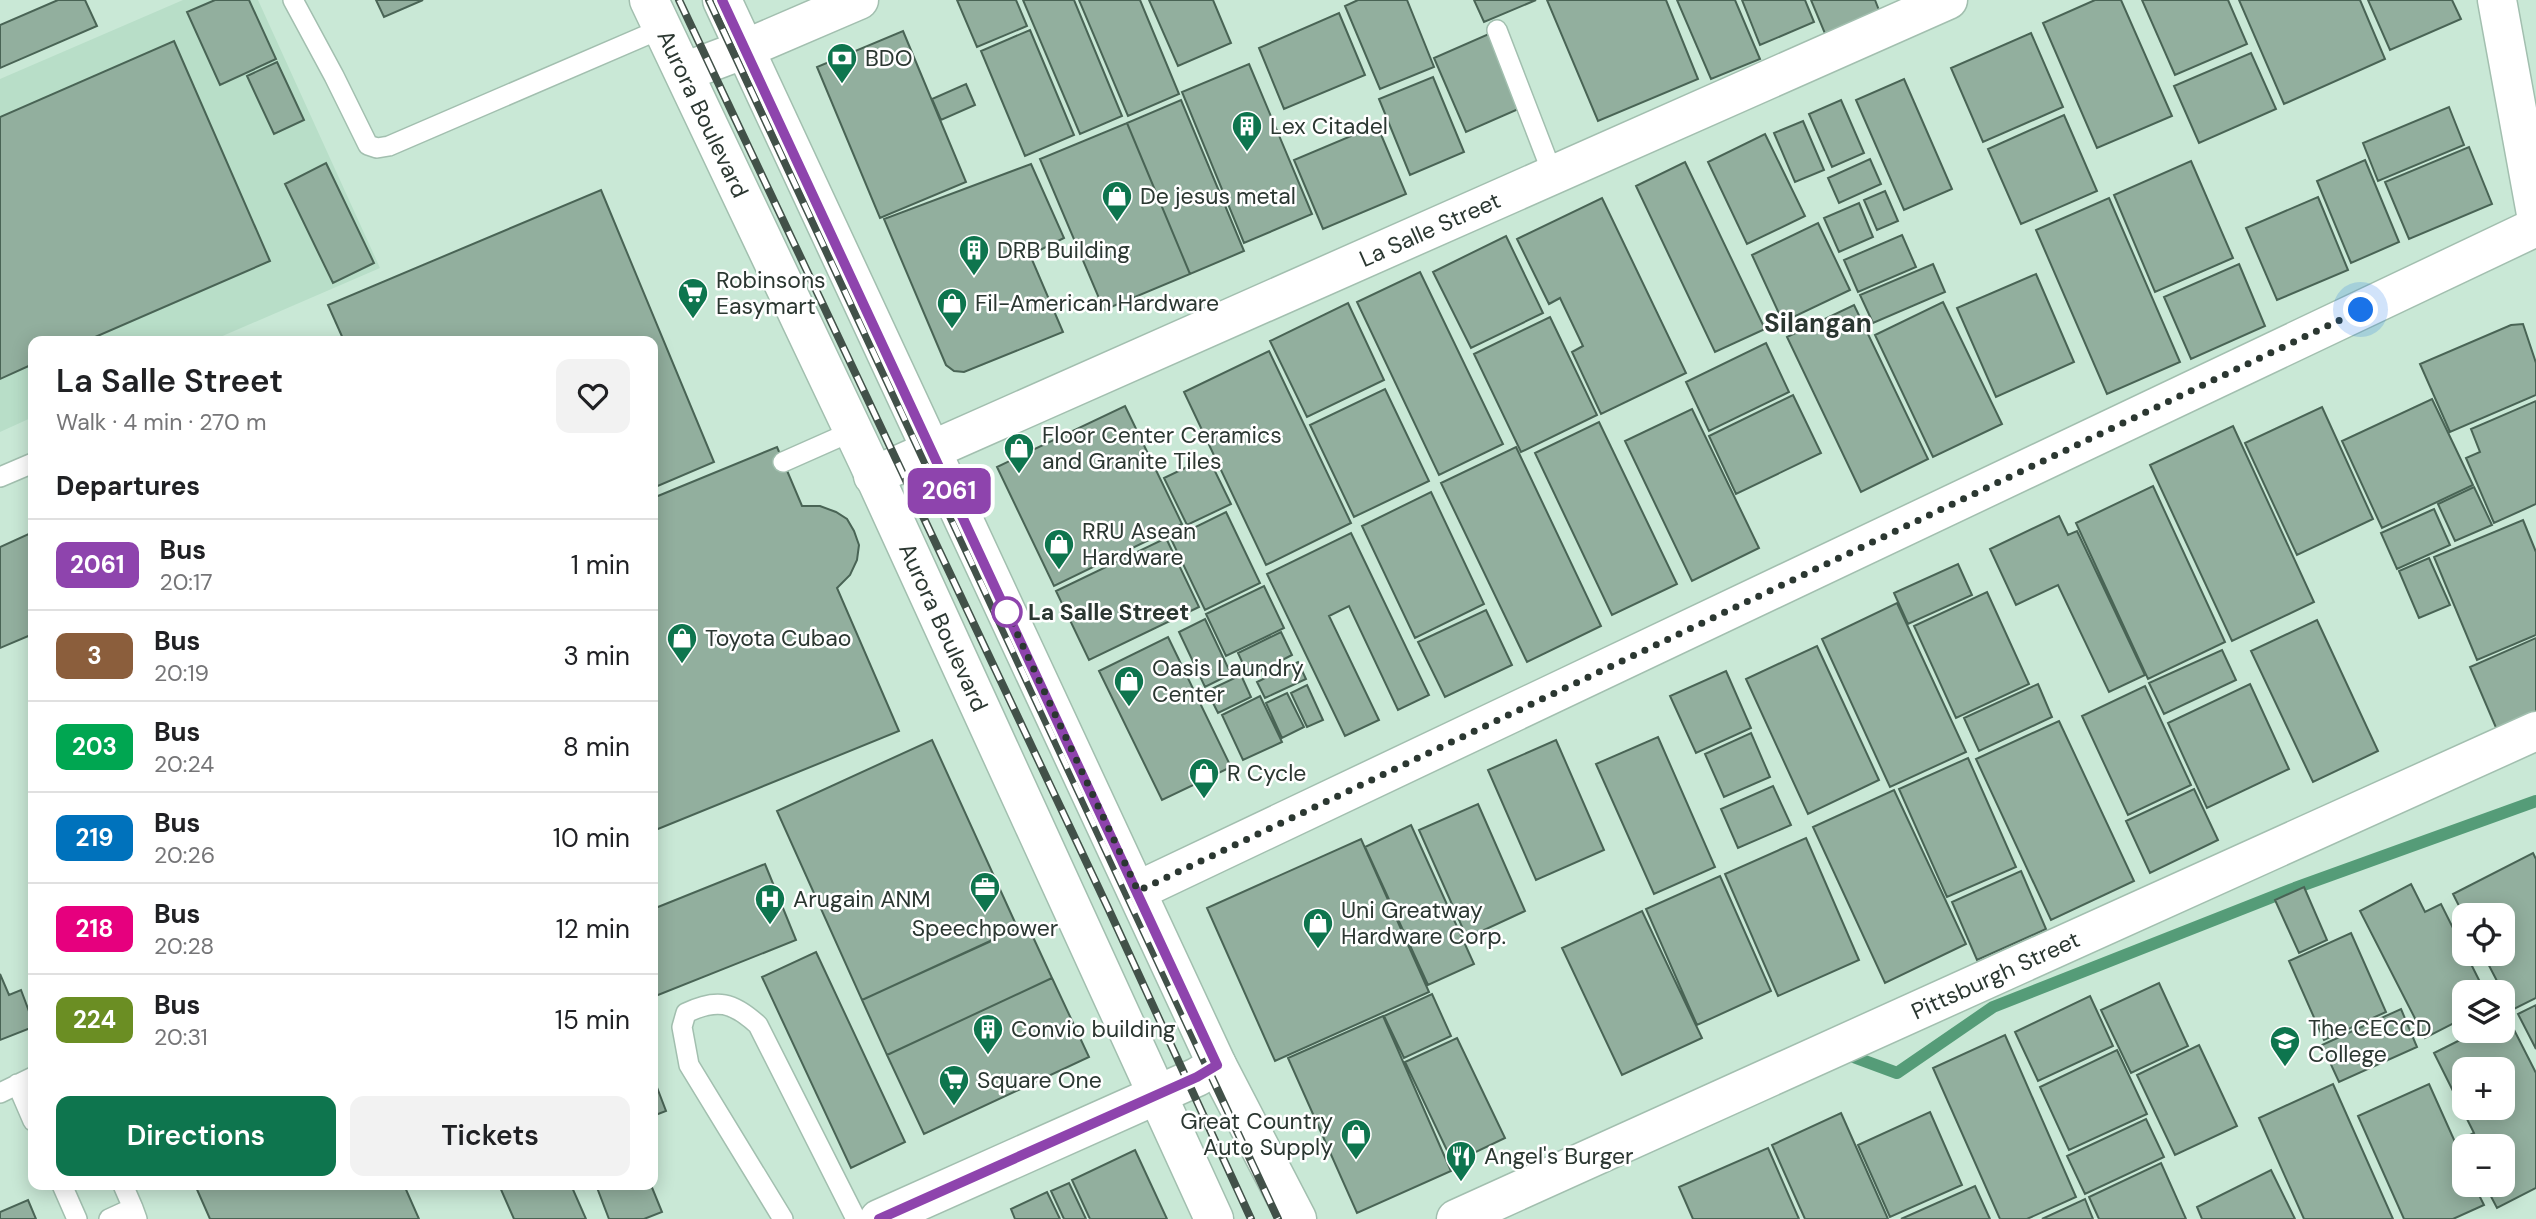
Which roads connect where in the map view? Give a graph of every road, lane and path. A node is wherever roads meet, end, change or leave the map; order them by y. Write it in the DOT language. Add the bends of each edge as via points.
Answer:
graph roads {
  1 [pos="293,0"];
  2 [pos="722,0"];
  3 [pos="859,0"];
  4 [pos="1948,0"];
  5 [pos="2497,0"];
  6 [pos="656,14"];
  7 [pos="1497,30"];
  8 [pos="745,49"];
  9 [pos="684,72"];
  10 [pos="1553,175"];
  11 [pos="2536,214"];
  12 [pos="2536,227"];
  13 [pos="853,432"];
  14 [pos="930,450"];
  15 [pos="783,462"];
  16 [pos="28,465"];
  17 [pos="873,475"];
  18 [pos="0,477"];
  19 [pos="2536,731"];
  20 [pos="1138,891"];
  21 [pos="1217,1065"];
  22 [pos="17,1085"];
  23 [pos="1156,1094"];
  24 [pos="28,1110"];
  25 [pos="64,1190"];
  26 [pos="125,1190"];
  27 [pos="135,1214"];
  28 [pos="77,1219"];
  29 [pos="109,1219"];
  30 [pos="783,1219"];
  31 [pos="856,1219"];
  32 [pos="879,1219"];
  33 [pos="1214,1219"];
  34 [pos="1297,1219"];
  35 [pos="1455,1219"];
  1 -- 6 [label="lane" via="368,145 377,148"];
  2 -- 8 [label="street"];
  3 -- 8 [label="street"];
  4 -- 10 [label="street, La Salle Street"];
  5 -- 11 [label="street"];
  6 -- 9 [label="street, Aurora Boulevard"];
  7 -- 10 [label="lane"];
  8 -- 9 [label="street"];
  8 -- 14 [label="street"];
  9 -- 13 [label="street, Aurora Boulevard"];
  10 -- 14 [label="street, La Salle Street"];
  12 -- 20 [label="street"];
  13 -- 15 [label="lane"];
  13 -- 17 [label="street, Aurora Boulevard"];
  14 -- 17 [label="street, La Salle Street"];
  14 -- 20 [label="street"];
  16 -- 18 [label="lane"];
  17 -- 23 [label="street, Aurora Boulevard"];
  19 -- 35 [label="street, Pittsburgh Street"];
  20 -- 21 [label="street"];
  21 -- 23 [label="street"];
  21 -- 34 [label="street"];
  22 -- 24 [label="lane"];
  23 -- 32 [label="street"];
  23 -- 33 [label="street, Aurora Boulevard"];
  25 -- 28 [label="lane"];
  26 -- 27 [label="lane"];
  27 -- 29 [label="lane"];
  30 -- 31 [label="lane" via="689,1065 682,1027 686,1013 705,1004 731,1006 758,1025"];
}
